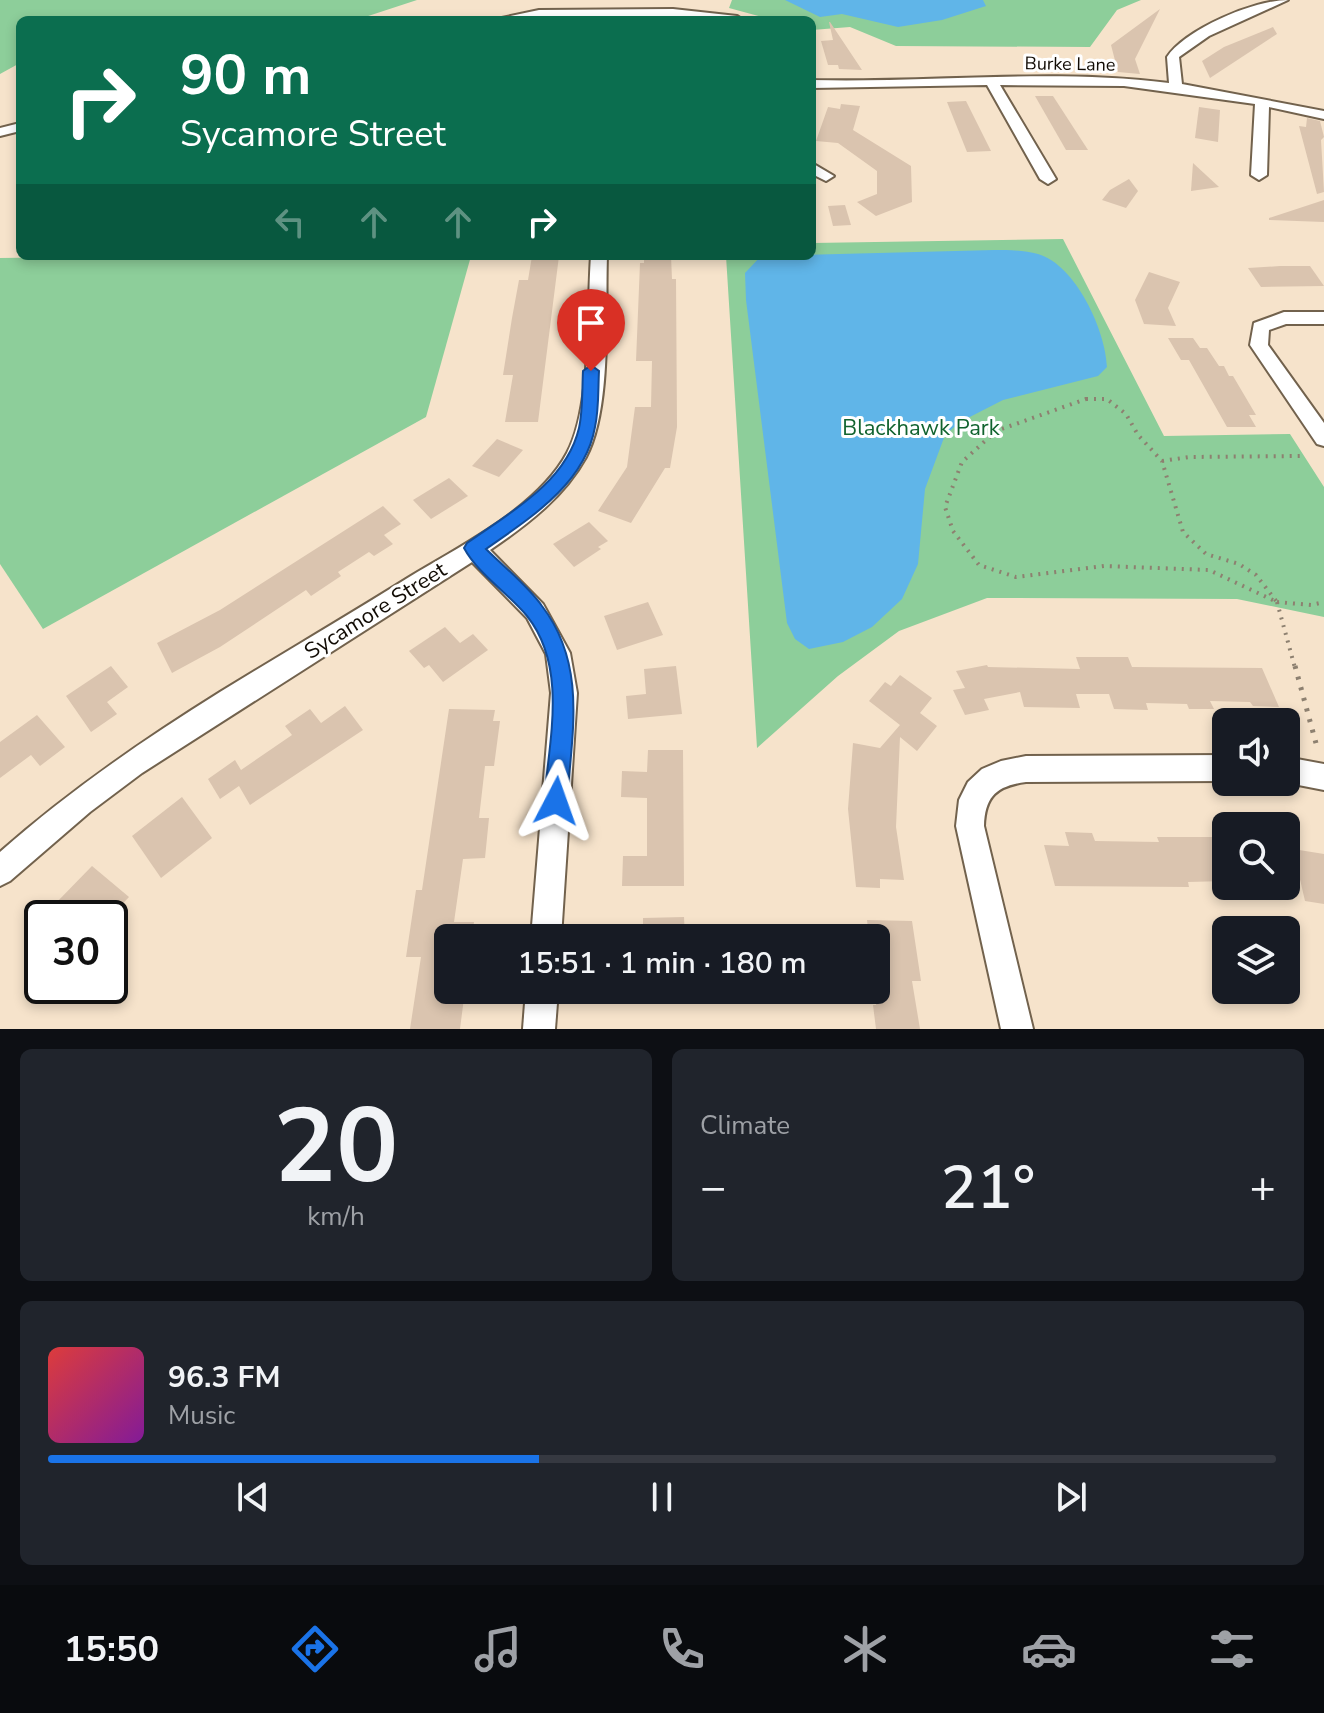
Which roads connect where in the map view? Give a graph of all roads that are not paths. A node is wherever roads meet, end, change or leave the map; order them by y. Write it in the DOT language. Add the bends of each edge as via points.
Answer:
graph roads {
  1 [pos="1279,0"];
  2 [pos="525,16"];
  3 [pos="581,16"];
  4 [pos="715,16"];
  5 [pos="992,82"];
  6 [pos="816,84"];
  7 [pos="1176,88"];
  8 [pos="1262,101"];
  9 [pos="1324,115"];
  10 [pos="1259,175"];
  11 [pos="1048,179"];
  12 [pos="599,260"];
  13 [pos="1324,318"];
  14 [pos="1324,439"];
  15 [pos="473,548"];
  16 [pos="1212,768"];
  17 [pos="1300,773"];
  18 [pos="1324,777"];
  19 [pos="0,871"];
  20 [pos="547,924"];
  21 [pos="541,1004"];
  22 [pos="539,1029"];
  23 [pos="1017,1029"];
  1 -- 7 [label="street" via="1177,48 1172,58"];
  2 -- 3 [label="street"];
  3 -- 4 [label="street"];
  5 -- 6 [label="street, Burke Lane"];
  5 -- 7 [label="street, Burke Lane" via="1059,80"];
  5 -- 11 [label="street"];
  7 -- 8 [label="street, Burke Lane"];
  8 -- 9 [label="street, Burke Lane"];
  8 -- 10 [label="street"];
  12 -- 15 [label="street, Sycamore Street" via="587,428 576,456 560,481 530,508"];
  13 -- 14 [label="street" via="1284,318 1260,327 1259,345"];
  15 -- 19 [label="street, Sycamore Street" via="131,765"];
  15 -- 20 [label="street" via="535,611 558,653 564,693"];
  16 -- 23 [label="street" via="1026,769 1001,772 985,781 970,807 970,826"];
  17 -- 18 [label="street"];
  21 -- 22 [label="street"];
}
